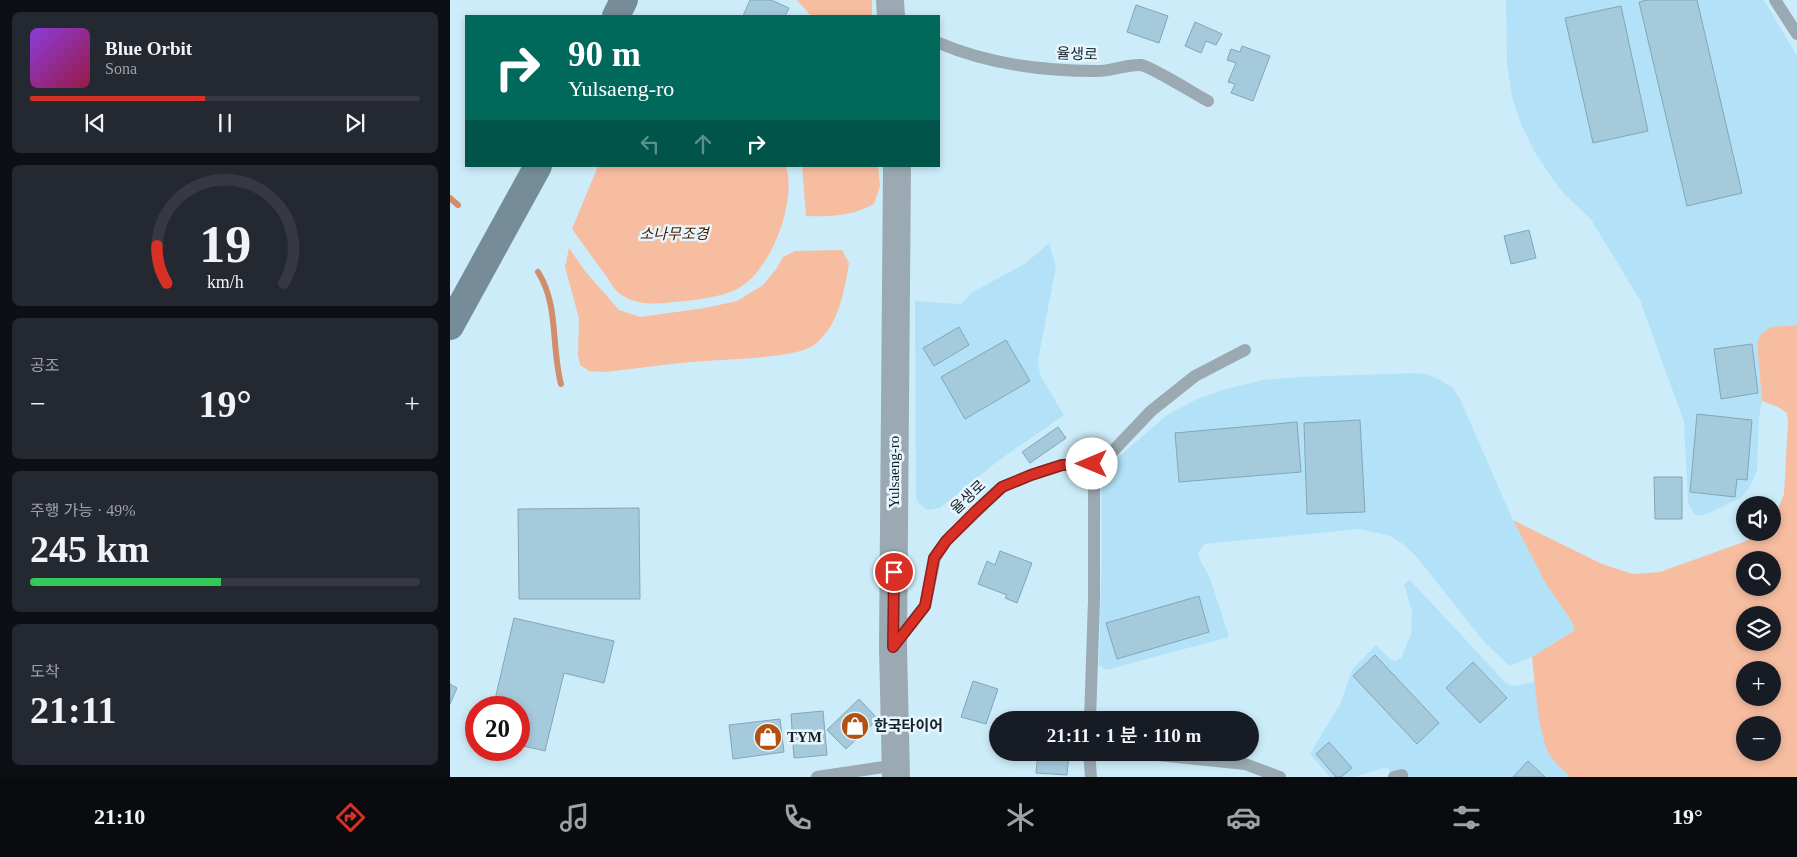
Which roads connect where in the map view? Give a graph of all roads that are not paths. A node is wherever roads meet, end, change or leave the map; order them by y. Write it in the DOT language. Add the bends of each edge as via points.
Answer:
graph roads {
  1 [pos="624,0"];
  2 [pos="890,0"];
  3 [pos="1774,0"];
  4 [pos="616,15"];
  5 [pos="891,15"];
  6 [pos="1797,34"];
  7 [pos="940,43"];
  8 [pos="1208,101"];
  9 [pos="537,167"];
  10 [pos="897,167"];
  11 [pos="450,326"];
  12 [pos="1245,350"];
  13 [pos="1094,463"];
  14 [pos="893,647"];
  15 [pos="1090,711"];
  16 [pos="1090,761"];
  17 [pos="1216,761"];
  18 [pos="897,771"];
  19 [pos="817,777"];
  20 [pos="1091,777"];
  21 [pos="1280,777"];
  1 -- 4 [label="main road"];
  2 -- 5 [label="street"];
  3 -- 6 [label="lane"];
  7 -- 8 [label="lane, 율생로" via="1002,63 1058,70 1098,72 1141,65"];
  9 -- 11 [label="main road"];
  10 -- 14 [label="street, Yulsaeng-ro"];
  12 -- 13 [label="lane" via="1196,376 1151,411 1113,451"];
  13 -- 14 [label="lane, 율생로" via="1062,465 1002,487 938,552 925,606"];
  13 -- 15 [label="lane"];
  14 -- 18 [label="street, Yulsaeng-ro"];
  16 -- 20 [label="lane"];
  17 -- 21 [label="lane" via="1245,764"];
  18 -- 19 [label="lane"];
}
